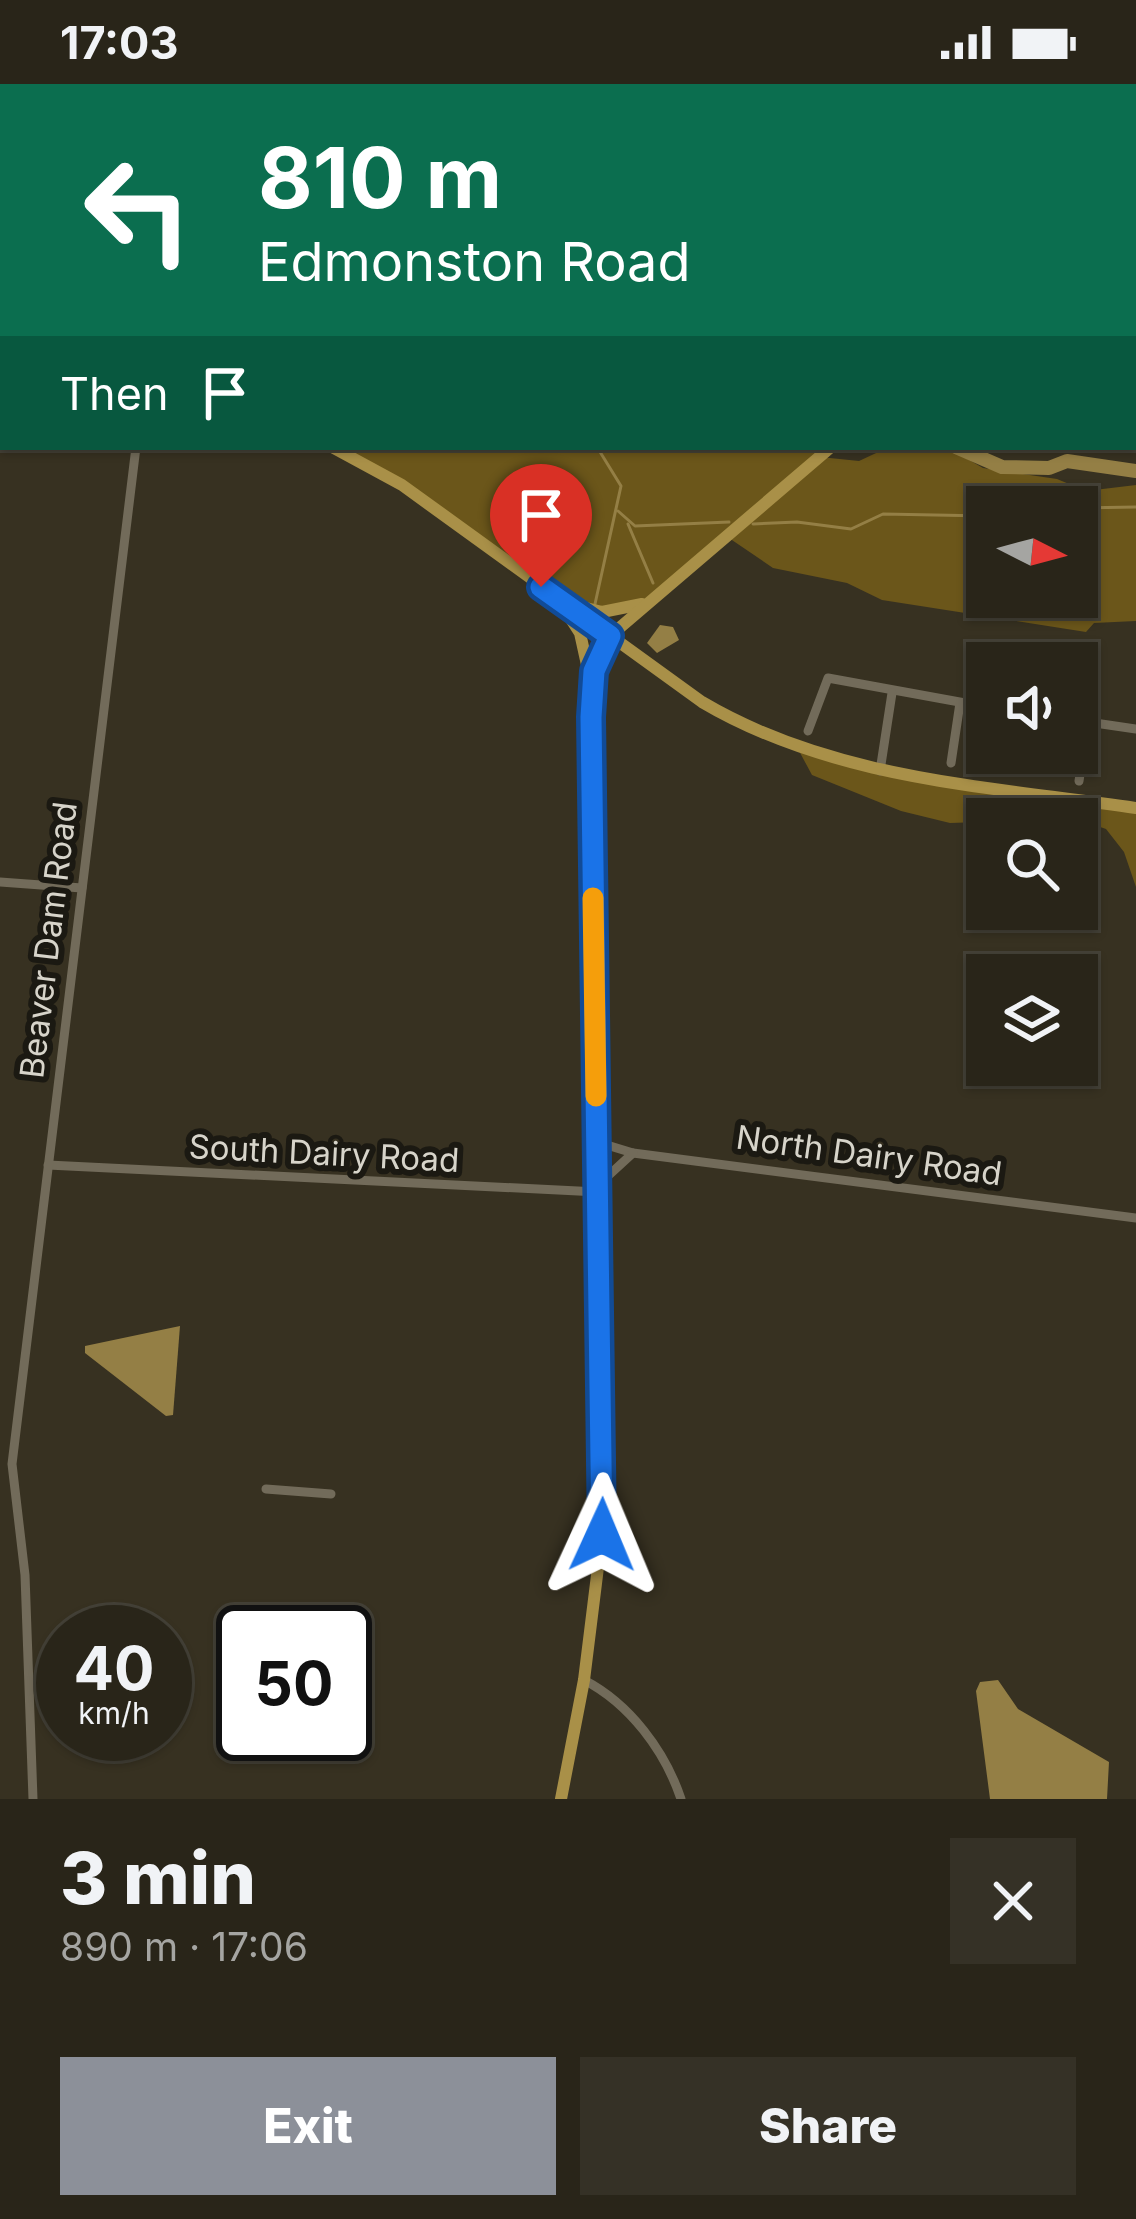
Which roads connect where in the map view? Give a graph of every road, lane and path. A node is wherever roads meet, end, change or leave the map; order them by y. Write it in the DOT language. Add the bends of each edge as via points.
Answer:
graph roads {
  1 [pos="136,450"];
  2 [pos="338,450"];
  3 [pos="827,450"];
  4 [pos="558,599"];
  5 [pos="649,602"];
  6 [pos="610,636"];
  7 [pos="591,691"];
  8 [pos="892,693"];
  9 [pos="960,703"];
  10 [pos="966,704"];
  11 [pos="1136,729"];
  12 [pos="808,731"];
  13 [pos="952,763"];
  14 [pos="880,771"];
  15 [pos="1079,781"];
  16 [pos="1136,808"];
  17 [pos="0,882"];
  18 [pos="82,888"];
  19 [pos="597,1142"];
  20 [pos="633,1153"];
  21 [pos="48,1165"];
  22 [pos="598,1189"];
  23 [pos="1136,1218"];
  24 [pos="266,1489"];
  25 [pos="331,1494"];
  26 [pos="584,1680"];
  27 [pos="33,1799"];
  28 [pos="561,1799"];
  29 [pos="682,1799"];
  1 -- 18 [label="street, Beaver Dam Road"];
  2 -- 4 [label="main road" via="402,485"];
  3 -- 5 [label="main road"];
  4 -- 5 [label="main road" via="602,612"];
  4 -- 6 [label="main road"];
  4 -- 7 [label="main road" via="586,648"];
  5 -- 6 [label="main road"];
  6 -- 7 [label="main road"];
  6 -- 14 [label="main road" via="749,728"];
  7 -- 19 [label="main road"];
  8 -- 9 [label="street"];
  8 -- 12 [label="street" via="828,678"];
  8 -- 14 [label="street"];
  9 -- 10 [label="street"];
  9 -- 13 [label="street"];
  11 -- 15 [label="street" via="1088,722"];
  14 -- 16 [label="main road"];
  17 -- 18 [label="street"];
  18 -- 21 [label="street, Beaver Dam Road"];
  19 -- 20 [label="street, North Dairy Road"];
  19 -- 22 [label="main road"];
  20 -- 22 [label="street"];
  20 -- 23 [label="street, North Dairy Road"];
  21 -- 22 [label="street, South Dairy Road"];
  21 -- 27 [label="street, Beaver Dam Road" via="12,1473 25,1575"];
  22 -- 26 [label="main road" via="603,1495"];
  24 -- 25 [label="street"];
  26 -- 28 [label="main road"];
  26 -- 29 [label="street" via="649,1737"];
}
